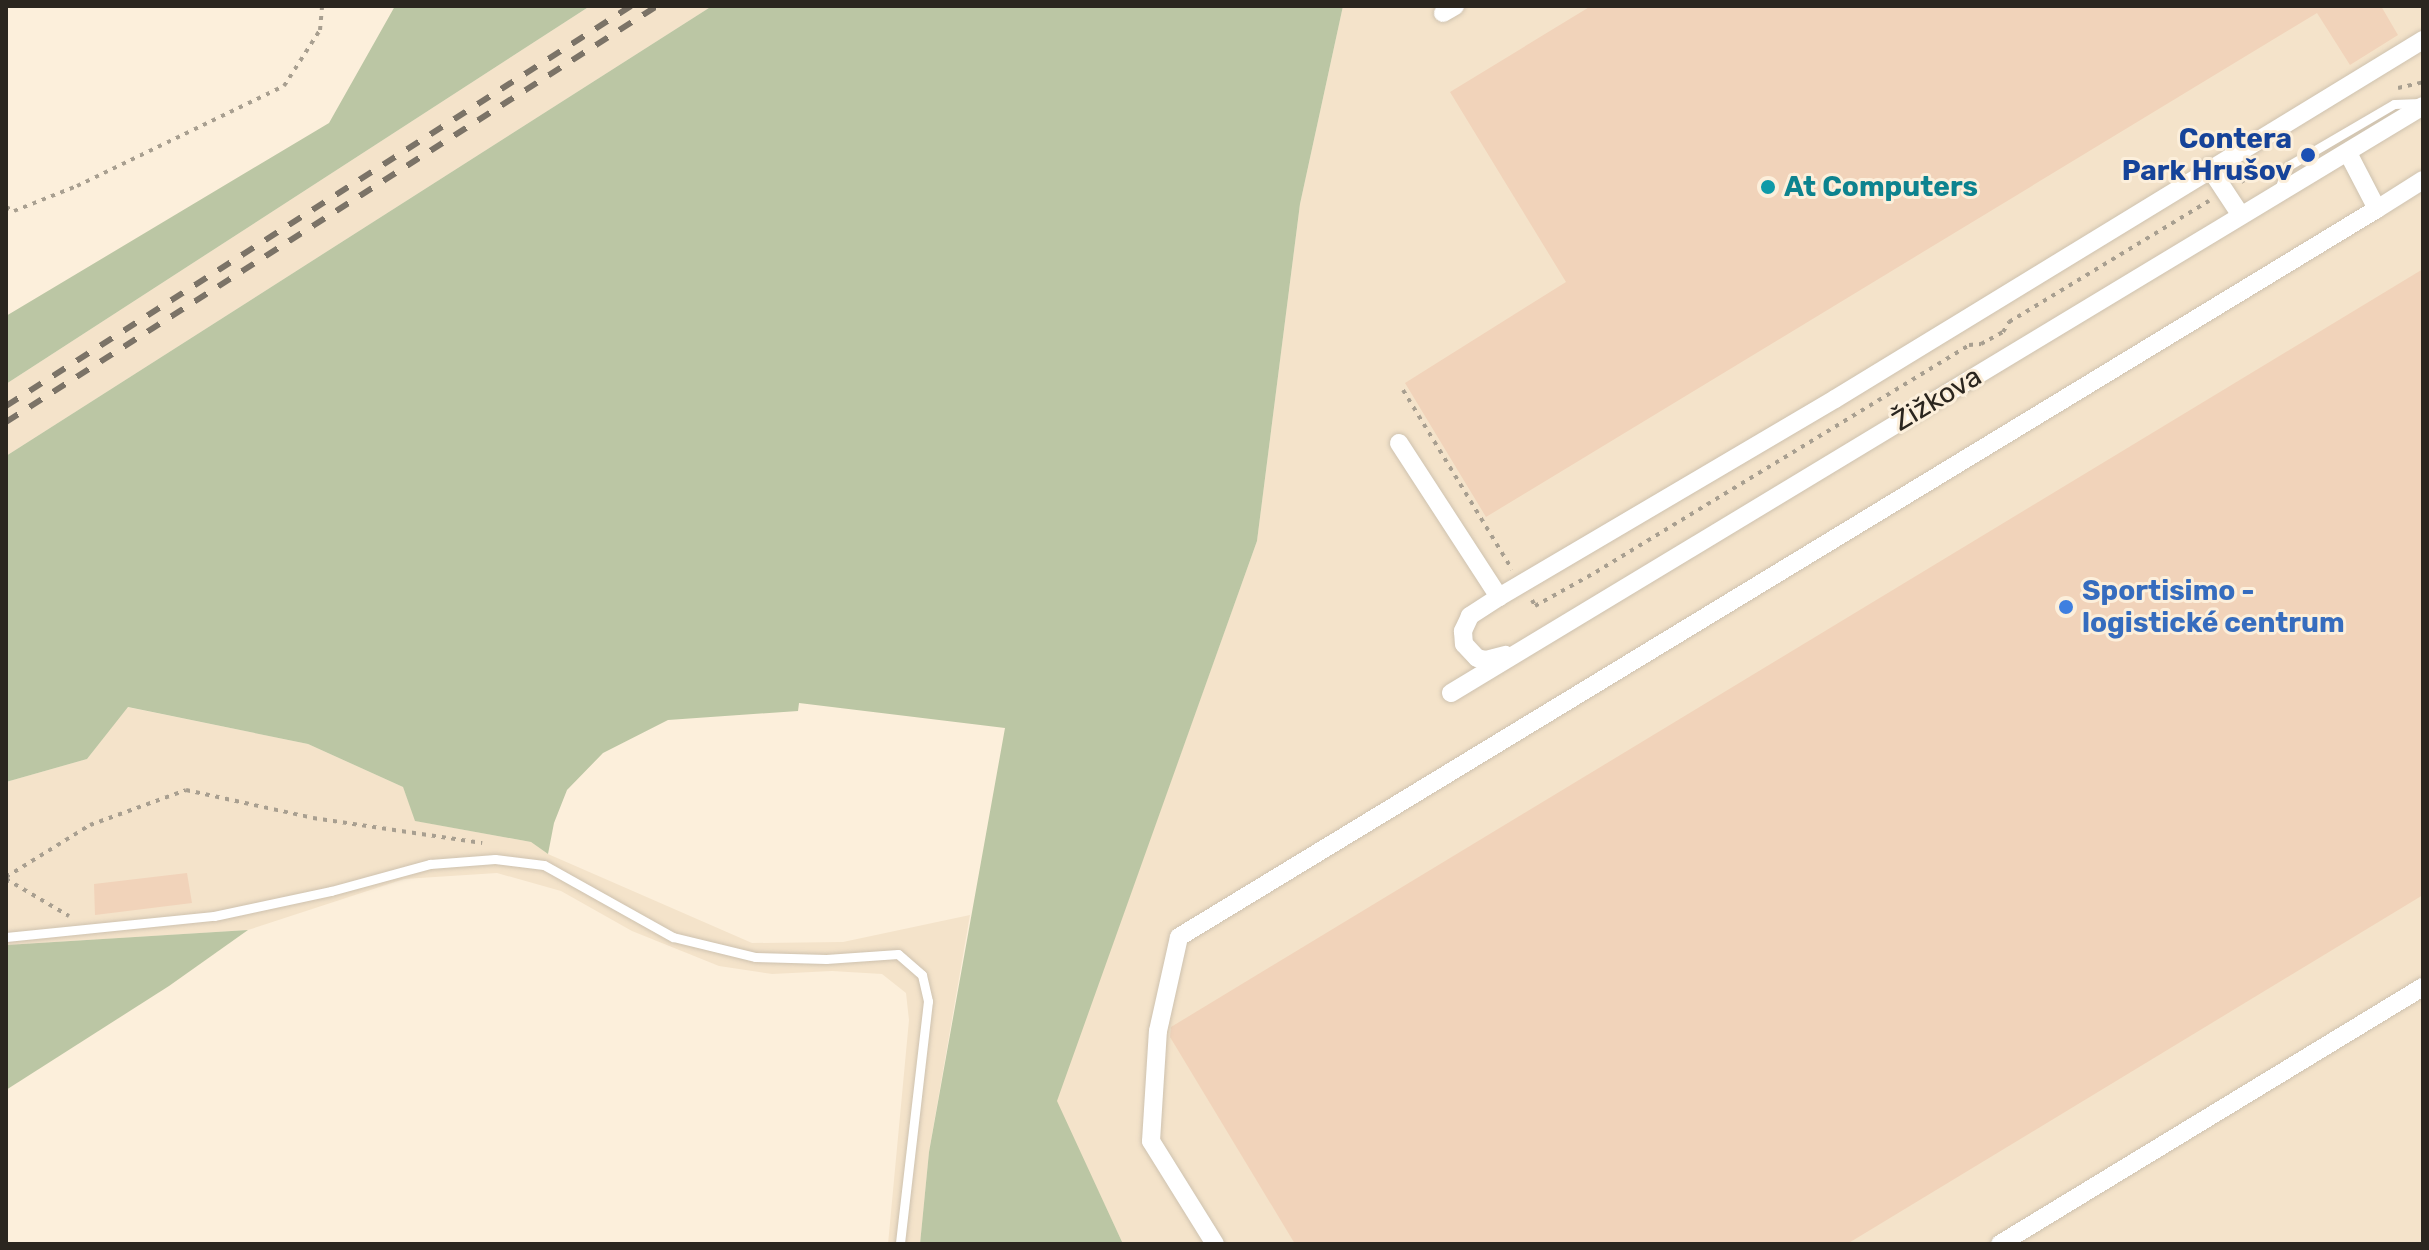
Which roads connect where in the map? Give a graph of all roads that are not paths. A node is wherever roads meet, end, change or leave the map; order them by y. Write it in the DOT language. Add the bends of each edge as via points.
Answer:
graph roads {
  1 [pos="2423,40"];
  2 [pos="2423,104"];
  3 [pos="2348,153"];
  4 [pos="2209,167"];
  5 [pos="2423,180"];
  6 [pos="2279,190"];
  7 [pos="2377,209"];
  8 [pos="2240,214"];
  9 [pos="1399,443"];
  10 [pos="1499,597"];
  11 [pos="1534,645"];
  12 [pos="1451,693"];
  13 [pos="6,937"];
  14 [pos="2423,987"];
  15 [pos="900,1244"];
  16 [pos="1215,1244"];
  17 [pos="2000,1244"];
  1 -- 4 [label="street"];
  2 -- 3 [label="street, Žižkova"];
  2 -- 6 [label="lane" via="2394,104 2288,166"];
  3 -- 6 [label="street, Žižkova"];
  3 -- 7 [label="street"];
  4 -- 8 [label="street"];
  4 -- 10 [label="street" via="1835,399"];
  5 -- 7 [label="street"];
  6 -- 8 [label="street, Žižkova"];
  7 -- 16 [label="street" via="1179,937 1158,1031 1151,1141"];
  8 -- 11 [label="street, Žižkova"];
  9 -- 10 [label="street"];
  10 -- 11 [label="street" via="1466,623 1467,650 1486,660"];
  11 -- 12 [label="street, Žižkova"];
  13 -- 15 [label="lane" via="214,916 430,864 495,859 544,865 673,937 755,957 898,954 922,975 928,1001"];
  14 -- 17 [label="street"];
}
